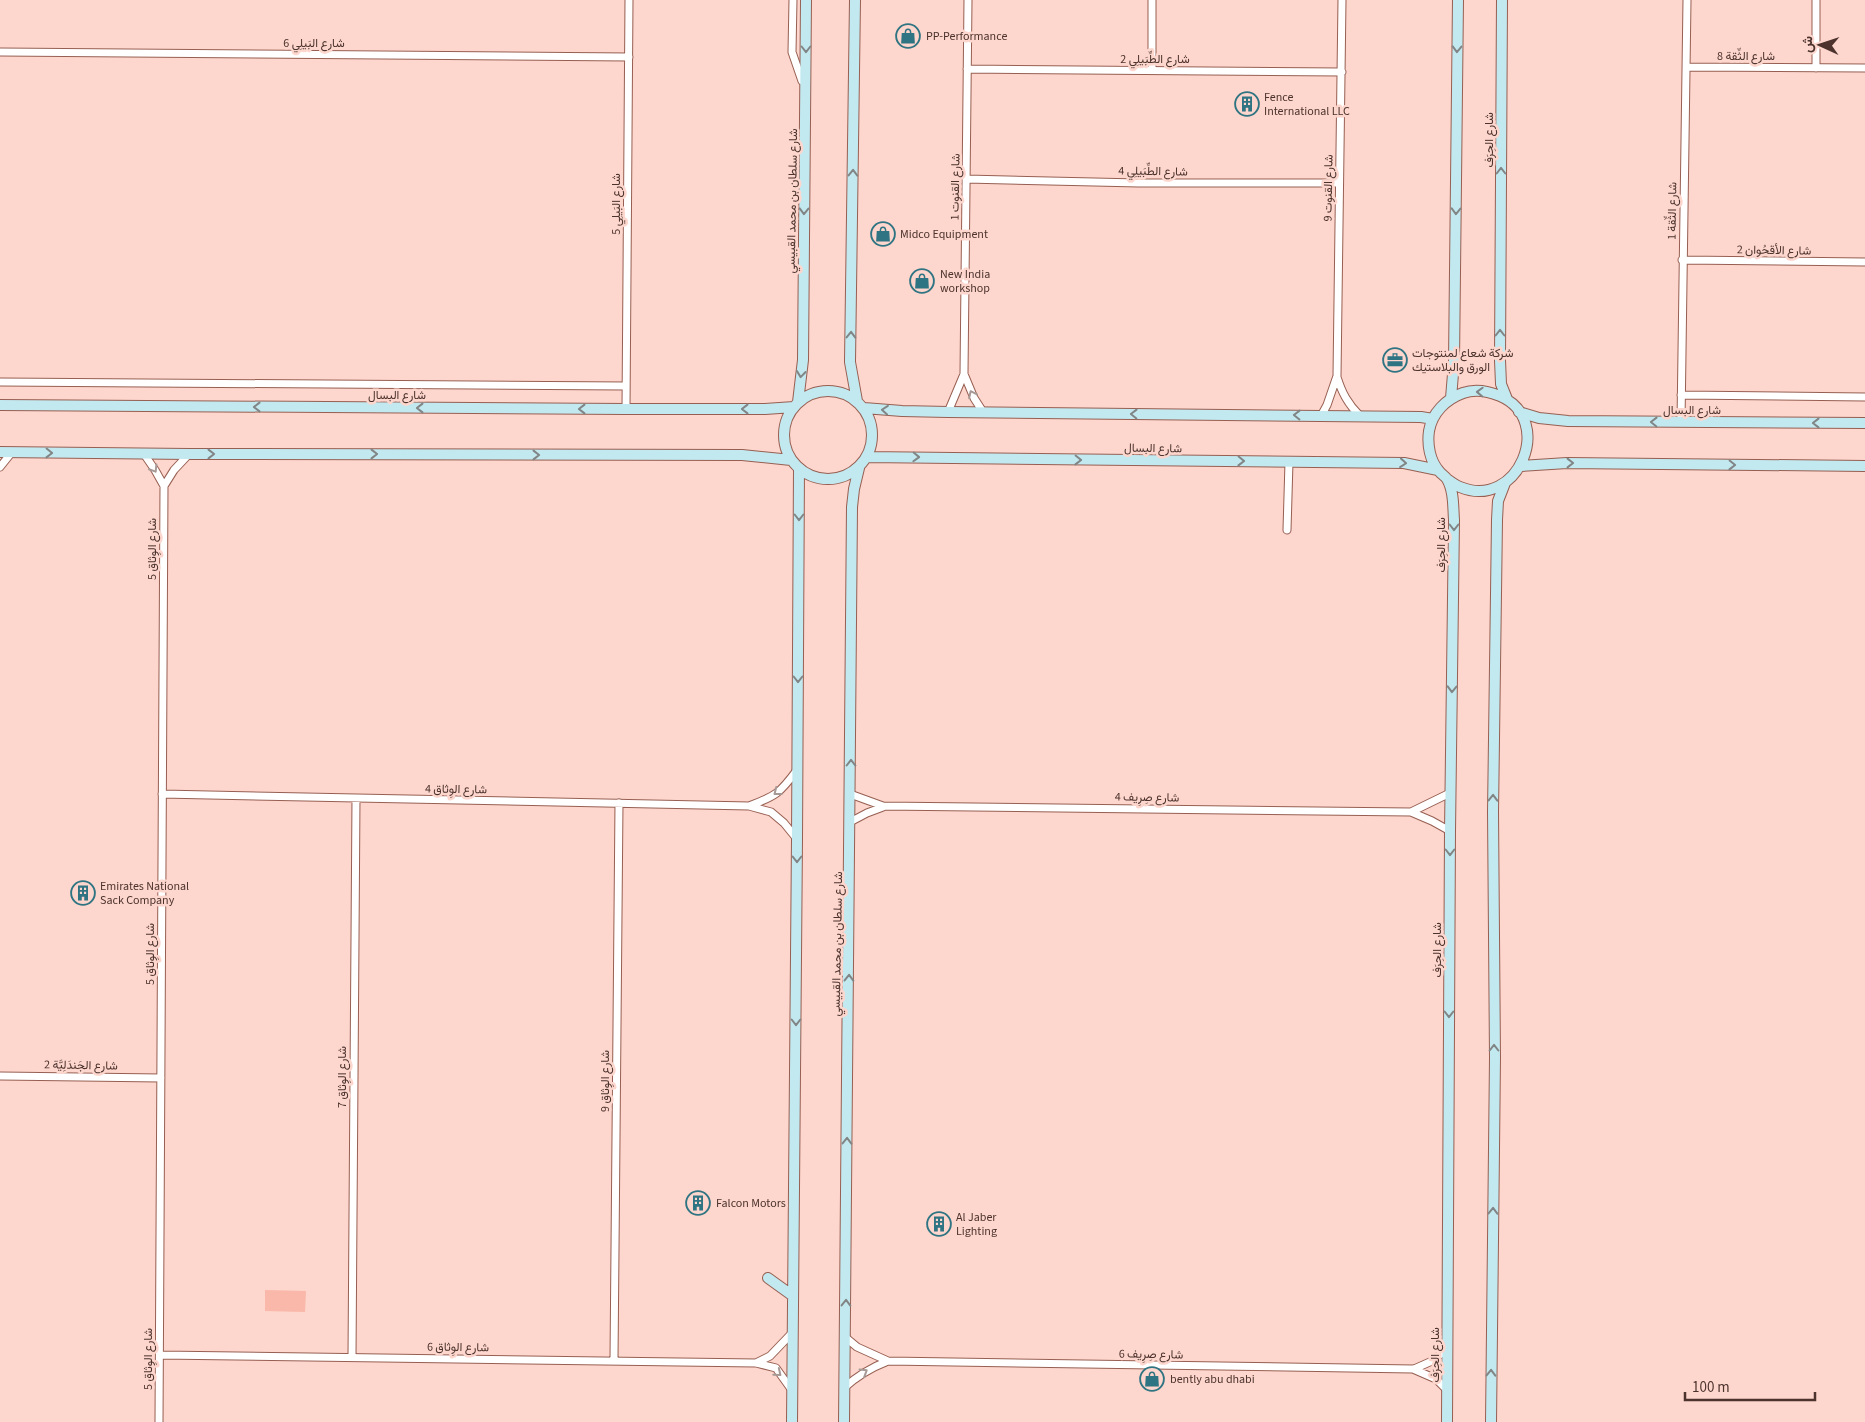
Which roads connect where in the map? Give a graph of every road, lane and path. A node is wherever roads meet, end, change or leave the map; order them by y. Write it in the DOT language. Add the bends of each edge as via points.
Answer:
graph roads {
  1 [pos="629,0"];
  2 [pos="793,0"];
  3 [pos="806,0"];
  4 [pos="856,0"];
  5 [pos="968,0"];
  6 [pos="1152,0"];
  7 [pos="1342,0"];
  8 [pos="1458,0"];
  9 [pos="1502,0"];
  10 [pos="1687,0"];
  11 [pos="1816,0"];
  12 [pos="0,52"];
  13 [pos="629,57"];
  14 [pos="1686,67"];
  15 [pos="1816,68"];
  16 [pos="1865,68"];
  17 [pos="968,69"];
  18 [pos="1152,70"];
  19 [pos="1342,72"];
  20 [pos="805,94"];
  21 [pos="966,179"];
  22 [pos="1339,183"];
  23 [pos="1682,260"];
  24 [pos="1865,262"];
  25 [pos="964,374"];
  26 [pos="1336,376"];
  27 [pos="0,382"];
  28 [pos="626,386"];
  29 [pos="1681,396"];
  30 [pos="1865,397"];
  31 [pos="1451,398"];
  32 [pos="1507,399"];
  33 [pos="796,404"];
  34 [pos="861,404"];
  35 [pos="0,405"];
  36 [pos="626,409"];
  37 [pos="948,412"];
  38 [pos="983,412"];
  39 [pos="1519,412"];
  40 [pos="1321,416"];
  41 [pos="1360,416"];
  42 [pos="1433,419"];
  43 [pos="1681,422"];
  44 [pos="1865,423"];
  45 [pos="0,452"];
  46 [pos="12,452"];
  47 [pos="144,454"];
  48 [pos="189,454"];
  49 [pos="867,457"];
  50 [pos="1289,462"];
  51 [pos="795,464"];
  52 [pos="1521,466"];
  53 [pos="1865,466"];
  54 [pos="0,467"];
  55 [pos="859,468"];
  56 [pos="1438,470"];
  57 [pos="1446,479"];
  58 [pos="1505,482"];
  59 [pos="164,486"];
  60 [pos="1287,530"];
  61 [pos="798,769"];
  62 [pos="1450,793"];
  63 [pos="162,794"];
  64 [pos="850,794"];
  65 [pos="356,798"];
  66 [pos="619,803"];
  67 [pos="749,806"];
  68 [pos="883,806"];
  69 [pos="1411,812"];
  70 [pos="850,822"];
  71 [pos="1450,831"];
  72 [pos="797,839"];
  73 [pos="0,1076"];
  74 [pos="161,1078"];
  75 [pos="768,1278"];
  76 [pos="793,1296"];
  77 [pos="793,1332"];
  78 [pos="845,1337"];
  79 [pos="1448,1348"];
  80 [pos="160,1355"];
  81 [pos="352,1357"];
  82 [pos="614,1360"];
  83 [pos="888,1361"];
  84 [pos="756,1363"];
  85 [pos="1413,1369"];
  86 [pos="844,1388"];
  87 [pos="1447,1390"];
  88 [pos="793,1391"];
  89 [pos="160,1422"];
  90 [pos="792,1422"];
  91 [pos="844,1422"];
  92 [pos="1447,1422"];
  93 [pos="1491,1422"];
  1 -- 13 [label="street, شارع البَيلِي 5"];
  2 -- 20 [label="street" via="792,52"];
  3 -- 20 [label="street, شارع سلطان بن محمد القبيسي, one-way"];
  34 -- 4 [label="street, one-way" via="850,362"];
  5 -- 17 [label="street, شارع القنوت 1"];
  6 -- 18 [label="street"];
  7 -- 19 [label="street, شارع القنوت 9"];
  8 -- 31 [label="street, one-way"];
  32 -- 9 [label="street, شارع الحِرَف, one-way" via="1501,384 1500,360"];
  10 -- 14 [label="street, شارع الثِّقة 1"];
  11 -- 15 [label="street"];
  12 -- 13 [label="street, شارع البَيلِي 6"];
  13 -- 28 [label="street, شارع البَيلِي 5"];
  14 -- 15 [label="street, شارع الثِّقة 8"];
  14 -- 23 [label="street, شارع الثِّقة 1"];
  15 -- 16 [label="street, شارع الثِّقة 8"];
  17 -- 18 [label="street, شارع الطِّبَيلِي 2"];
  17 -- 21 [label="street, شارع القنوت 1"];
  18 -- 19 [label="street, شارع الطِّبَيلِي 2"];
  19 -- 22 [label="street, شارع القنوت 9"];
  20 -- 33 [label="street, شارع سلطان بن محمد القبيسي, one-way" via="803,360"];
  21 -- 22 [label="street, شارع الطِّبَيلِي 4"];
  21 -- 25 [label="street, شارع القنوت 1"];
  22 -- 26 [label="street, شارع القنوت 9"];
  23 -- 24 [label="street, شارع الأقحُوان 2"];
  23 -- 29 [label="street, شارع الثِّقة 1"];
  25 -- 37 [label="street, شارع القنوت 1"];
  38 -- 25 [label="street, شارع القنوت 1, one-way"];
  26 -- 40 [label="street, شارع القنوت 9"];
  26 -- 41 [label="street, شارع القنوت 9" via="1342,393"];
  27 -- 28 [label="street"];
  28 -- 36 [label="street, شارع البَيلِي 5"];
  29 -- 30 [label="street"];
  29 -- 43 [label="street, شارع الثِّقة 1"];
  32 -- 31 [label="street, one-way" via="1479,390"];
  31 -- 42 [label="street"];
  32 -- 39 [label="street"];
  33 -- 34 [label="street" via="814,392 826,390 849,395"];
  33 -- 36 [label="street, شارع البسال, one-way" via="765,409"];
  33 -- 51 [label="street" via="785,424 784,436 786,448"];
  37 -- 34 [label="street, one-way"];
  34 -- 49 [label="street" via="873,430"];
  36 -- 35 [label="street, شارع البسال, one-way"];
  37 -- 38 [label="street"];
  40 -- 38 [label="street, one-way"];
  43 -- 39 [label="street, شارع البسال, one-way" via="1568,421"];
  39 -- 52 [label="street" via="1527,433 1526,456"];
  40 -- 41 [label="street"];
  41 -- 42 [label="street"];
  42 -- 56 [label="street" via="1428,445"];
  44 -- 43 [label="street, شارع البسال, one-way"];
  45 -- 46 [label="street"];
  46 -- 47 [label="street, one-way"];
  46 -- 54 [label="street"];
  47 -- 48 [label="street"];
  47 -- 59 [label="street, شارع الوِثاق 5, one-way"];
  48 -- 51 [label="street, one-way" via="742,455"];
  48 -- 59 [label="street"];
  49 -- 50 [label="street, شارع البسال, one-way"];
  49 -- 55 [label="street"];
  50 -- 56 [label="street, شارع البسال, one-way" via="1404,463"];
  50 -- 60 [label="street"];
  51 -- 55 [label="street" via="812,476 828,479 845,476"];
  51 -- 61 [label="street, one-way"];
  52 -- 53 [label="street, one-way" via="1567,463"];
  52 -- 58 [label="street"];
  64 -- 55 [label="street, شارع سلطان بن محمد القبيسي, one-way" via="852,507"];
  56 -- 57 [label="street"];
  57 -- 58 [label="street" via="1460,487 1475,490 1491,489"];
  57 -- 62 [label="street, شارع الحِرَف, one-way" via="1453,499 1454,520"];
  93 -- 58 [label="street, one-way" via="1496,569 1498,501"];
  59 -- 63 [label="street, شارع الوِثاق 5"];
  61 -- 67 [label="street, شارع الوِثاق 4, one-way" via="773,797"];
  61 -- 72 [label="street"];
  62 -- 69 [label="street, شارع صِرِيف 4"];
  62 -- 71 [label="street, شارع الحِرَف"];
  63 -- 65 [label="street, شارع الوِثاق 4"];
  63 -- 74 [label="street, شارع الوِثاق 5"];
  64 -- 68 [label="street, شارع صِرِيف 4"];
  64 -- 70 [label="street, شارع سلطان بن محمد القبيسي"];
  65 -- 66 [label="street, شارع الوِثاق 4"];
  65 -- 81 [label="street, شارع الوِثاق 7"];
  66 -- 67 [label="street, شارع الوِثاق 4"];
  66 -- 82 [label="street, شارع الوِثاق 9"];
  67 -- 72 [label="street, شارع الوِثاق 4" via="771,812"];
  68 -- 69 [label="street, شارع صِرِيف 4"];
  68 -- 70 [label="street, شارع صِرِيف 4"];
  69 -- 71 [label="street, شارع صِرِيف 4"];
  78 -- 70 [label="street, شارع سلطان بن محمد القبيسي, one-way"];
  71 -- 79 [label="street, شارع الحِرَف, one-way"];
  72 -- 76 [label="street, one-way"];
  73 -- 74 [label="street, شارع الجَندَلِيَّة 2"];
  74 -- 80 [label="street, شارع الوِثاق 5"];
  75 -- 76 [label="street"];
  76 -- 77 [label="street"];
  77 -- 84 [label="street" via="770,1356"];
  77 -- 88 [label="street"];
  78 -- 83 [label="street, شارع صِرِيف 6" via="857,1347"];
  78 -- 86 [label="street, شارع سلطان بن محمد القبيسي"];
  79 -- 85 [label="street, شارع صِرِيف 6" via="1432,1362"];
  79 -- 87 [label="street, شارع الحِرَف"];
  80 -- 81 [label="street, شارع الوِثاق 6"];
  80 -- 89 [label="street, شارع الوِثاق 5"];
  81 -- 82 [label="street, شارع الوِثاق 6"];
  82 -- 84 [label="street, شارع الوِثاق 6"];
  83 -- 85 [label="street, شارع صِرِيف 6"];
  86 -- 83 [label="street, شارع صِرِيف 6, one-way" via="870,1368"];
  84 -- 88 [label="street, شارع الوِثاق 6, one-way" via="776,1368"];
  85 -- 87 [label="street, شارع صِرِيف 6" via="1428,1374"];
  86 -- 91 [label="street, شارع سلطان بن محمد القبيسي"];
  87 -- 92 [label="street, شارع الحِرَف"];
  88 -- 90 [label="street"];
}
